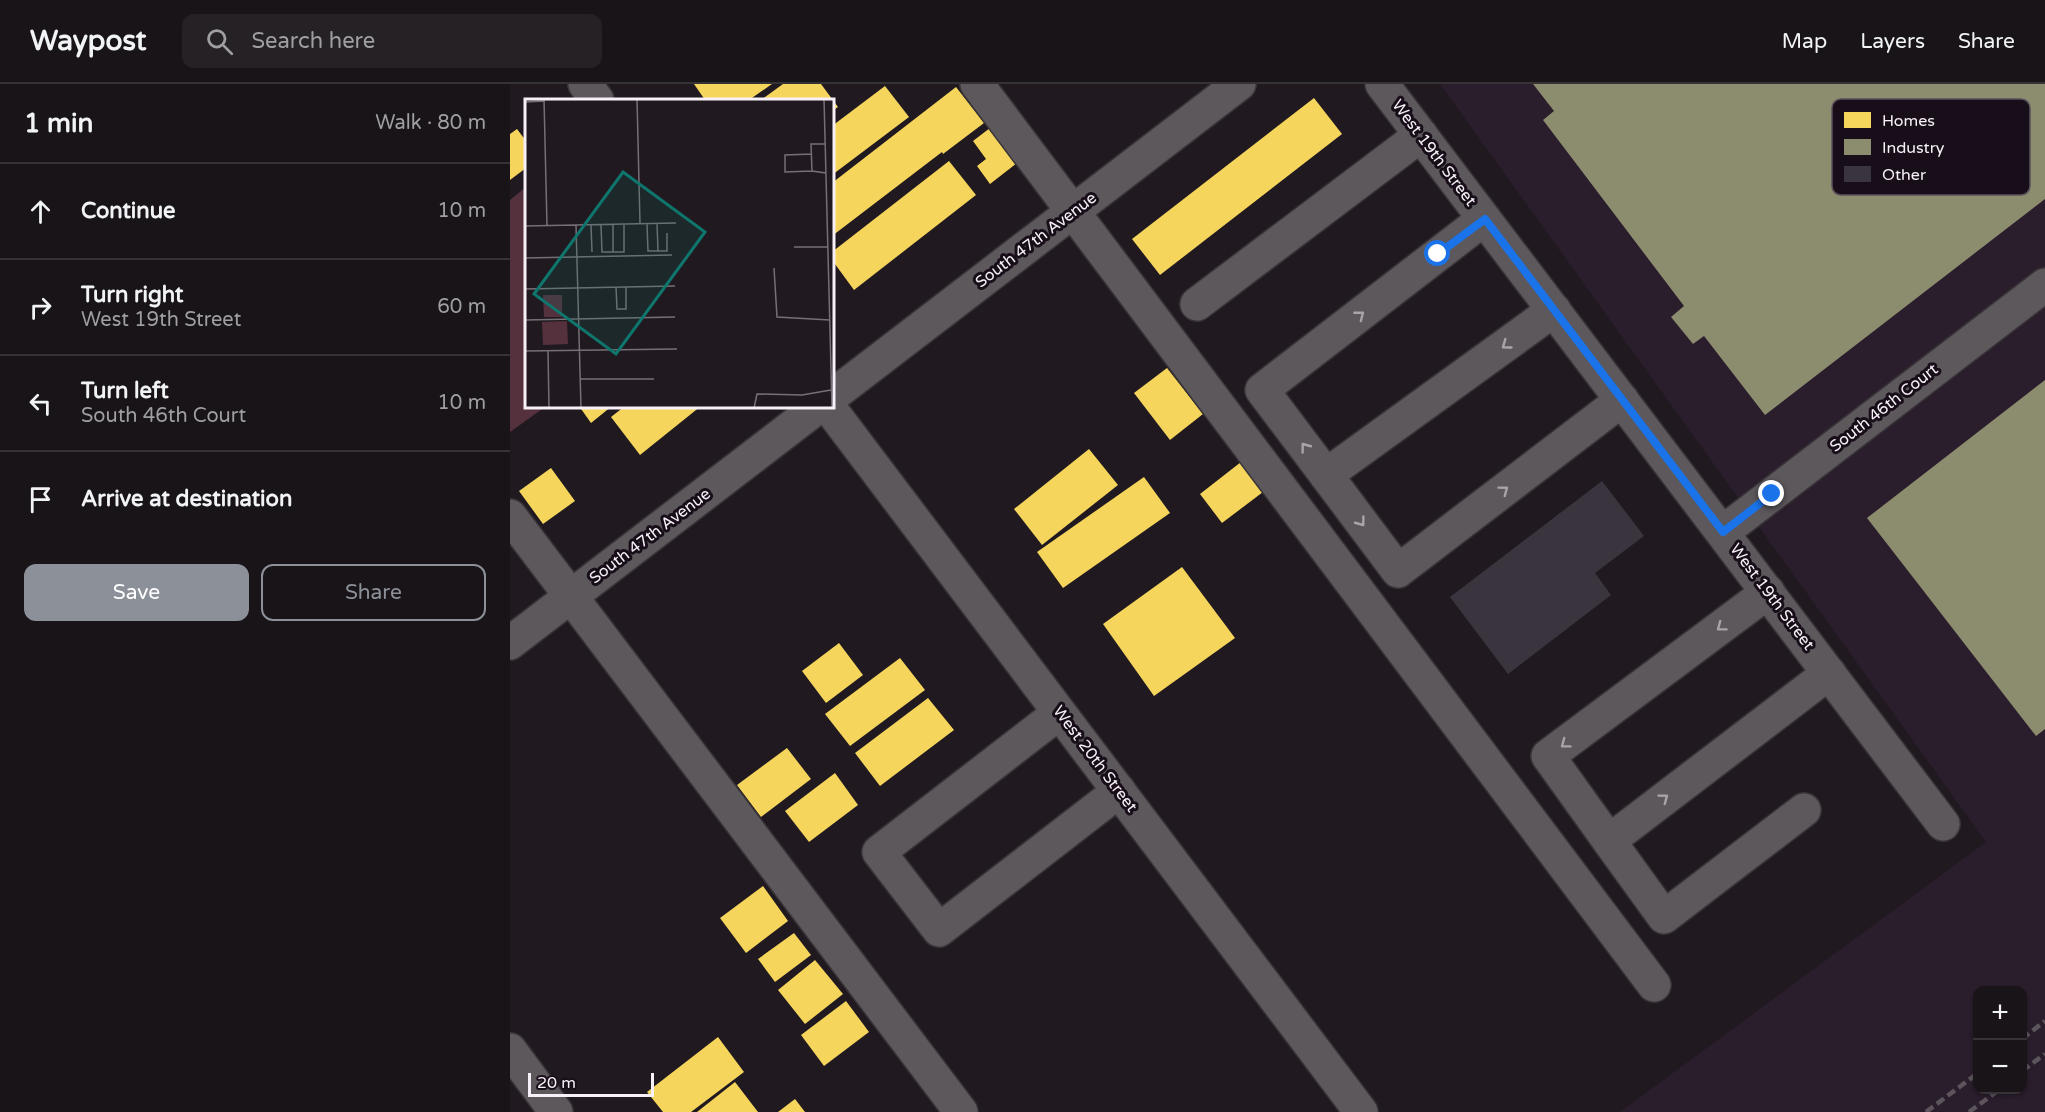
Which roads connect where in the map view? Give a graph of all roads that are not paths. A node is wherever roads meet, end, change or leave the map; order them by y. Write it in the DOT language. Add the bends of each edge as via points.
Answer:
graph roads {
  1 [pos="585,84"];
  2 [pos="977,84"];
  3 [pos="1239,84"];
  4 [pos="1382,84"];
  5 [pos="596,99"];
  6 [pos="1421,135"];
  7 [pos="1073,211"];
  8 [pos="1485,219"];
  9 [pos="2045,285"];
  10 [pos="1197,304"];
  11 [pos="1554,310"];
  12 [pos="834,394"];
  13 [pos="1623,400"];
  14 [pos="816,408"];
  15 [pos="830,408"];
  16 [pos="1326,475"];
  17 [pos="510,516"];
  18 [pos="1723,532"];
  19 [pos="1767,592"];
  20 [pos="571,596"];
  21 [pos="510,643"];
  22 [pos="1829,673"];
  23 [pos="1059,713"];
  24 [pos="1119,791"];
  25 [pos="1804,810"];
  26 [pos="1944,824"];
  27 [pos="1609,841"];
  28 [pos="1654,985"];
  29 [pos="510,1050"];
  30 [pos="556,1112"];
  31 [pos="962,1112"];
  32 [pos="1361,1112"];
  1 -- 5 [label="street"];
  2 -- 7 [label="street"];
  3 -- 7 [label="street, South 47th Avenue"];
  4 -- 6 [label="street, West 19th Street"];
  6 -- 8 [label="street, West 19th Street"];
  6 -- 10 [label="street"];
  7 -- 12 [label="street, South 47th Avenue"];
  7 -- 28 [label="street"];
  8 -- 11 [label="street, West 19th Street"];
  16 -- 8 [label="street, one-way" via="1262,390"];
  9 -- 18 [label="street, South 46th Court"];
  11 -- 13 [label="street, West 19th Street"];
  11 -- 16 [label="street, one-way"];
  16 -- 13 [label="street, one-way" via="1398,571"];
  13 -- 18 [label="street, West 19th Street"];
  14 -- 20 [label="street, South 47th Avenue"];
  15 -- 23 [label="street, West 20th Street"];
  17 -- 20 [label="street"];
  18 -- 19 [label="street, West 19th Street"];
  19 -- 22 [label="street, West 19th Street"];
  19 -- 27 [label="street, one-way" via="1548,756"];
  20 -- 21 [label="street, South 47th Avenue"];
  20 -- 31 [label="street"];
  22 -- 26 [label="street, West 19th Street"];
  27 -- 22 [label="street, one-way"];
  23 -- 24 [label="street, West 20th Street"];
  23 -- 24 [label="street" via="879,852 939,930"];
  24 -- 32 [label="street, West 20th Street"];
  25 -- 27 [label="street" via="1664,917"];
  29 -- 30 [label="street"];
}
